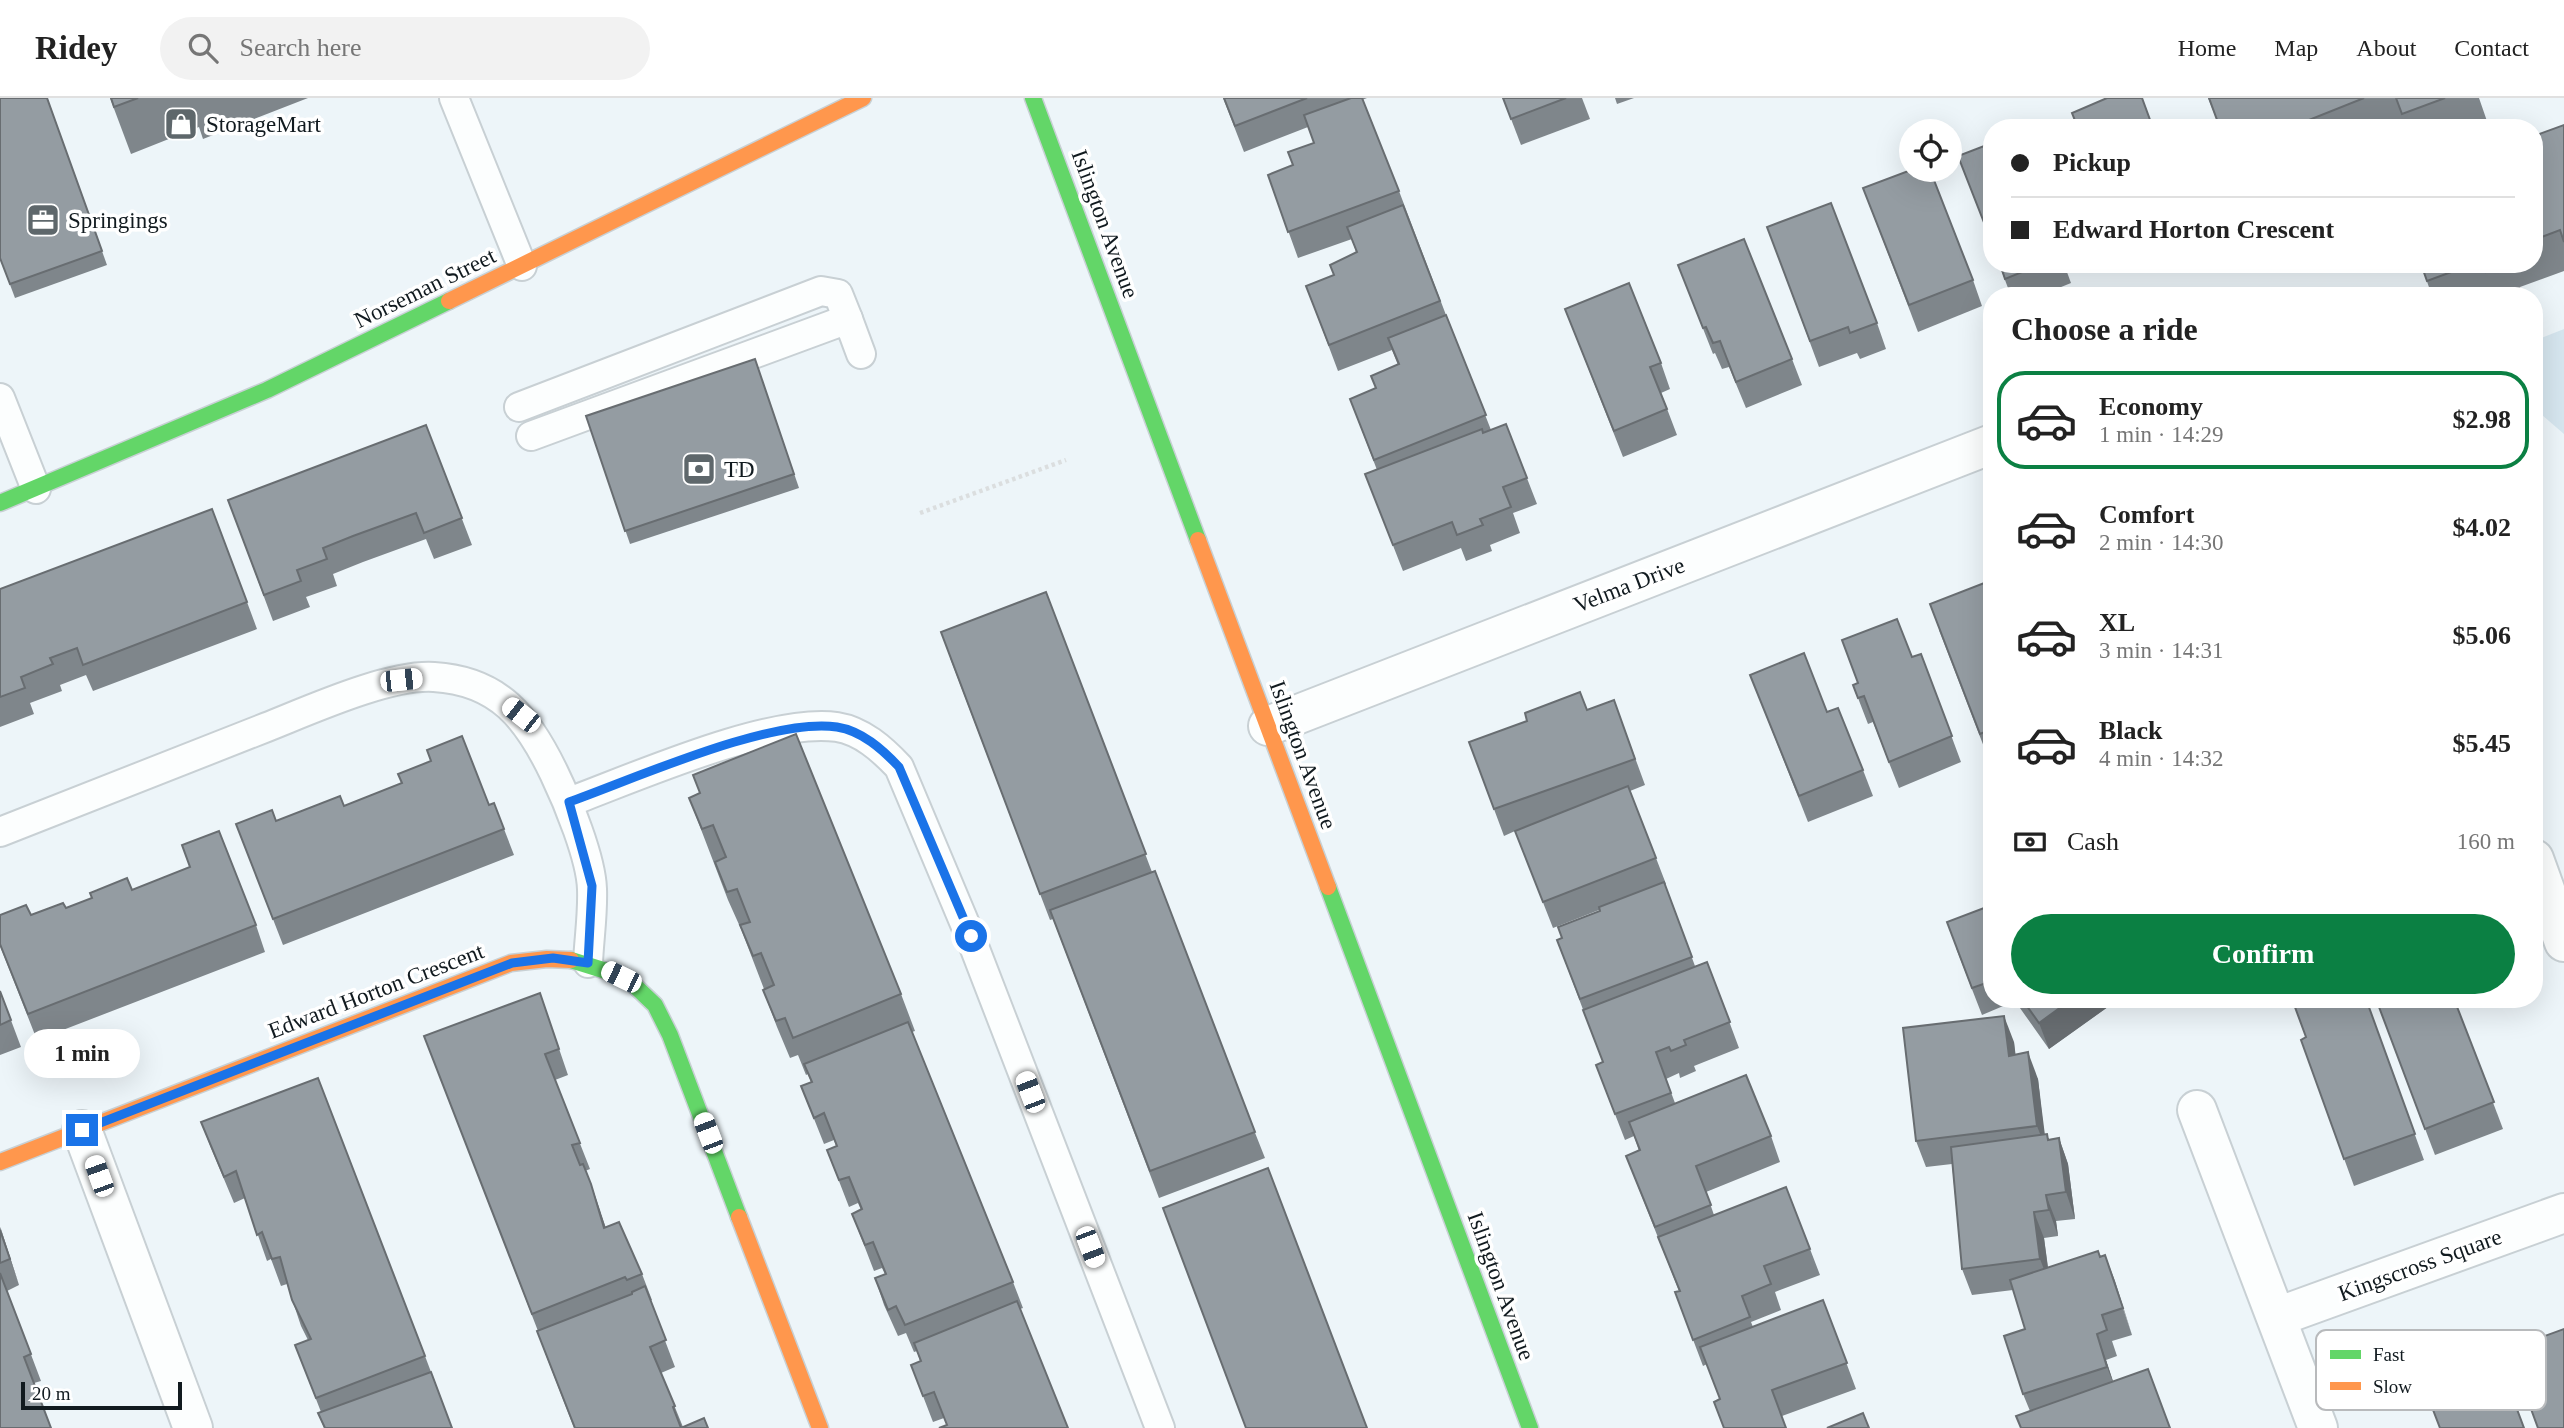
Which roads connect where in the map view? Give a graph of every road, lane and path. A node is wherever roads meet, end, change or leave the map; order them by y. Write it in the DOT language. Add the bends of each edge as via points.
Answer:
graph roads {
  1 [pos="454,98"];
  2 [pos="863,98"];
  3 [pos="1033,98"];
  4 [pos="522,266"];
  5 [pos="848,319"];
  6 [pos="861,354"];
  7 [pos="0,398"];
  8 [pos="519,407"];
  9 [pos="531,436"];
  10 [pos="1983,448"];
  11 [pos="1066,460"];
  12 [pos="36,489"];
  13 [pos="0,503"];
  14 [pos="920,513"];
  15 [pos="1268,726"];
  16 [pos="569,802"];
  17 [pos="0,832"];
  18 [pos="2543,884"];
  19 [pos="2564,942"];
  20 [pos="588,963"];
  21 [pos="2197,1110"];
  22 [pos="82,1130"];
  23 [pos="0,1162"];
  24 [pos="2564,1213"];
  25 [pos="2277,1317"];
  26 [pos="193,1428"];
  27 [pos="820,1428"];
  28 [pos="1160,1428"];
  29 [pos="1530,1428"];
  30 [pos="2318,1428"];
  1 -- 4 [label="lane"];
  2 -- 4 [label="street, Norseman Street"];
  3 -- 15 [label="street, Islington Avenue"];
  4 -- 12 [label="street, Norseman Street" via="267,390"];
  5 -- 6 [label="lane"];
  5 -- 8 [label="lane" via="838,294 821,291"];
  5 -- 9 [label="lane"];
  7 -- 12 [label="lane"];
  10 -- 15 [label="street, Velma Drive"];
  11 -- 14 [label="path"];
  12 -- 13 [label="street, Norseman Street"];
  15 -- 29 [label="street, Islington Avenue"];
  16 -- 17 [label="lane" via="521,715 495,695 465,682 433,677 401,680 304,712"];
  16 -- 20 [label="lane" via="592,886"];
  16 -- 28 [label="lane" via="726,745 807,726 839,727 860,735 899,767 971,936"];
  18 -- 19 [label="street"];
  20 -- 22 [label="street, Edward Horton Crescent" via="553,958 512,963"];
  20 -- 27 [label="street, Edward Horton Crescent" via="621,977 649,998 670,1035"];
  21 -- 25 [label="street"];
  22 -- 23 [label="street, Edward Horton Crescent"];
  22 -- 26 [label="street"];
  24 -- 25 [label="street, Kingscross Square"];
  25 -- 30 [label="street"];
}
